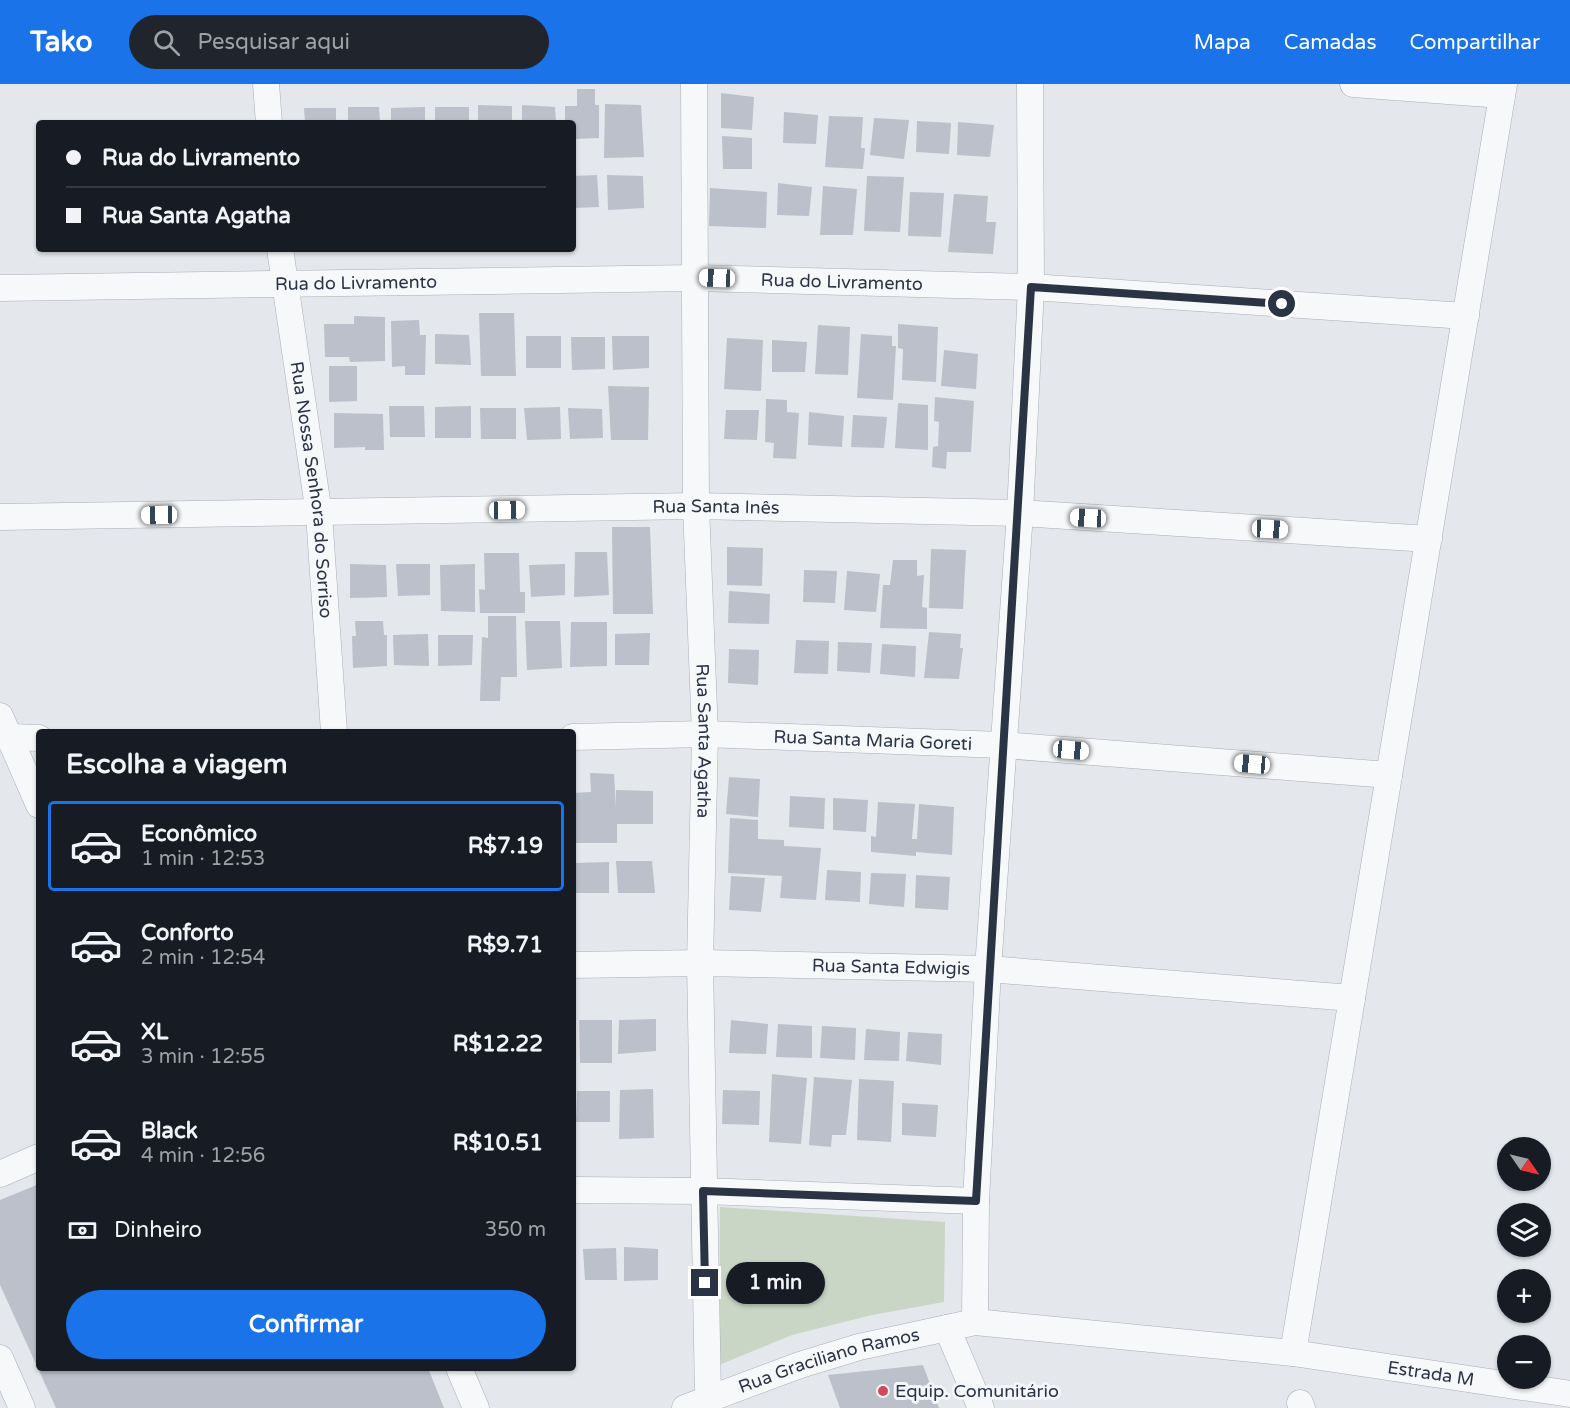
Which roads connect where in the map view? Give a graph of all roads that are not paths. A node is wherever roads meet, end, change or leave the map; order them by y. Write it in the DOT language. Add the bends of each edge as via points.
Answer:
graph roads {
  1 [pos="266,84"];
  2 [pos="694,84"];
  3 [pos="1030,84"];
  4 [pos="1353,84"];
  5 [pos="1503,89"];
  6 [pos="269,120"];
  7 [pos="280,252"];
  8 [pos="694,278"];
  9 [pos="283,283"];
  10 [pos="1031,287"];
  11 [pos="0,288"];
  12 [pos="1466,316"];
  13 [pos="696,506"];
  14 [pos="1020,513"];
  15 [pos="319,514"];
  16 [pos="0,517"];
  17 [pos="1429,538"];
  18 [pos="5,727"];
  19 [pos="334,729"];
  20 [pos="705,734"];
  21 [pos="36,737"];
  22 [pos="576,737"];
  23 [pos="1002,744"];
  24 [pos="1389,775"];
  25 [pos="36,798"];
  26 [pos="700,963"];
  27 [pos="576,965"];
  28 [pos="988,969"];
  29 [pos="1352,998"];
  30 [pos="36,1158"];
  31 [pos="0,1174"];
  32 [pos="576,1190"];
  33 [pos="703,1191"];
  34 [pos="976,1201"];
  35 [pos="975,1322"];
  36 [pos="947,1328"];
  37 [pos="1293,1353"];
  38 [pos="0,1358"];
  39 [pos="460,1371"];
  40 [pos="1570,1394"];
  41 [pos="708,1397"];
  42 [pos="22,1408"];
  43 [pos="476,1408"];
  44 [pos="685,1408"];
  45 [pos="981,1408"];
  1 -- 6 [label="street"];
  2 -- 8 [label="street, Rua Santa Agatha"];
  3 -- 10 [label="street"];
  4 -- 5 [label="street"];
  5 -- 12 [label="street"];
  7 -- 9 [label="street, Rua Nossa Senhora do Sorriso"];
  8 -- 9 [label="street, Rua do Livramento"];
  8 -- 10 [label="street, Rua do Livramento"];
  8 -- 13 [label="street, Rua Santa Agatha"];
  9 -- 11 [label="street, Rua do Livramento"];
  9 -- 15 [label="street, Rua Nossa Senhora do Sorriso"];
  10 -- 12 [label="street, Rua do Livramento"];
  10 -- 14 [label="street"];
  12 -- 17 [label="street"];
  13 -- 14 [label="street, Rua Santa Inês"];
  13 -- 15 [label="street, Rua Santa Inês"];
  13 -- 20 [label="street, Rua Santa Agatha"];
  14 -- 17 [label="street, Rua Santa Inês"];
  14 -- 23 [label="street"];
  15 -- 16 [label="street, Rua Santa Inês"];
  15 -- 19 [label="street, Rua Nossa Senhora do Sorriso"];
  17 -- 24 [label="street"];
  18 -- 21 [label="street"];
  18 -- 25 [label="street"];
  20 -- 22 [label="street, Rua Santa Maria Goreti"];
  20 -- 23 [label="street, Rua Santa Maria Goreti"];
  20 -- 26 [label="street, Rua Santa Agatha"];
  23 -- 24 [label="street, Rua Santa Maria Goreti"];
  23 -- 28 [label="street"];
  24 -- 29 [label="street"];
  26 -- 27 [label="street, Rua Santa Edwigis"];
  26 -- 28 [label="street, Rua Santa Edwigis"];
  26 -- 33 [label="street, Rua Santa Agatha"];
  28 -- 29 [label="street, Rua Santa Edwigis"];
  28 -- 34 [label="street"];
  29 -- 37 [label="street"];
  30 -- 31 [label="street"];
  32 -- 33 [label="street"];
  33 -- 34 [label="street"];
  33 -- 41 [label="street, Rua Santa Agatha"];
  34 -- 35 [label="street"];
  35 -- 36 [label="street, Rua Graciliano Ramos"];
  35 -- 37 [label="street, Estrada M"];
  36 -- 41 [label="street, Rua Graciliano Ramos" via="859,1347"];
  36 -- 45 [label="street"];
  37 -- 40 [label="street, Estrada M"];
  38 -- 42 [label="street"];
  39 -- 43 [label="street"];
  41 -- 44 [label="street, Rua Graciliano Ramos"];
}
